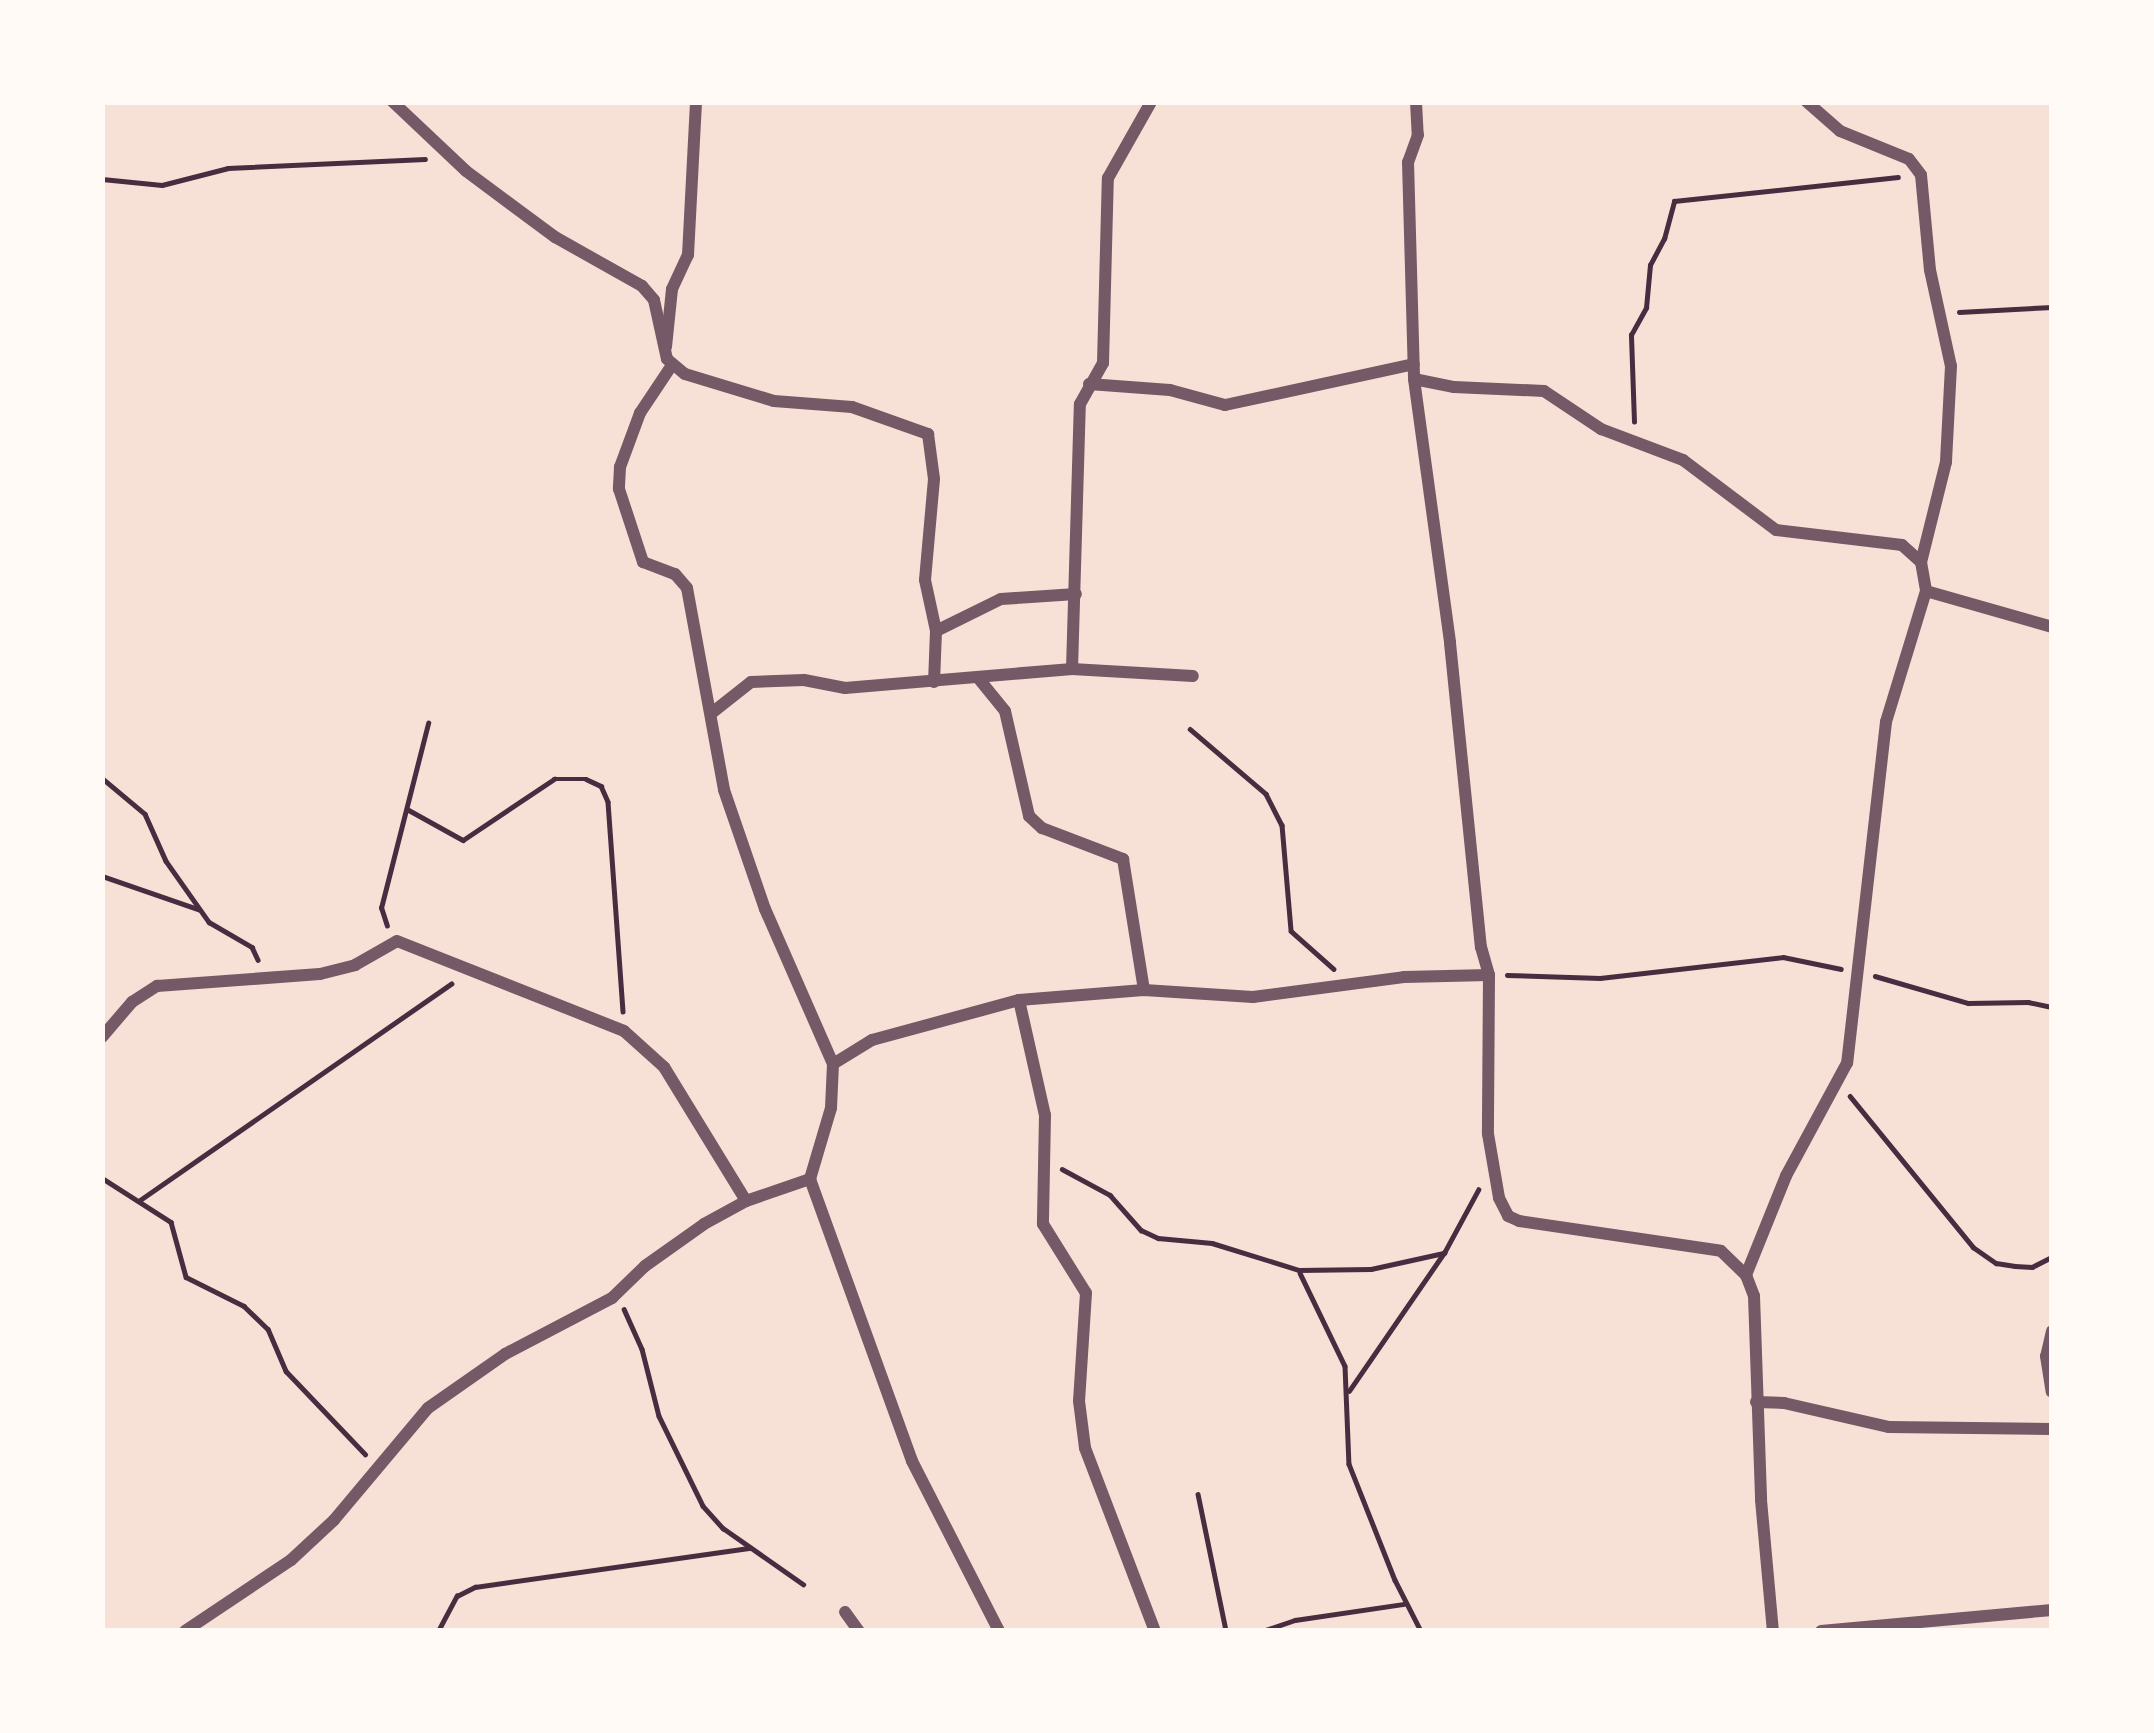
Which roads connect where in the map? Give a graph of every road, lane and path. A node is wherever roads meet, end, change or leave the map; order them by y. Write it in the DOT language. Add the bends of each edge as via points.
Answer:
graph roads {
  1 [pos="393,102"];
  2 [pos="696,102"];
  3 [pos="1151,102"];
  4 [pos="1416,102"];
  5 [pos="1807,102"];
  6 [pos="455,158"];
  7 [pos="1922,175"];
  8 [pos="102,179"];
  9 [pos="2052,307"];
  10 [pos="1941,314"];
  11 [pos="665,349"];
  12 [pos="672,364"];
  13 [pos="1414,364"];
  14 [pos="1414,380"];
  15 [pos="1089,384"];
  16 [pos="1634,443"];
  17 [pos="1921,562"];
  18 [pos="1926,591"];
  19 [pos="1076,594"];
  20 [pos="2052,627"];
  21 [pos="936,631"];
  22 [pos="1072,669"];
  23 [pos="1192,676"];
  24 [pos="980,679"];
  25 [pos="934,682"];
  26 [pos="713,712"];
  27 [pos="428,724"];
  28 [pos="1190,729"];
  29 [pos="102,778"];
  30 [pos="407,809"];
  31 [pos="102,876"];
  32 [pos="200,910"];
  33 [pos="397,941"];
  34 [pos="468,971"];
  35 [pos="1859,973"];
  36 [pos="1489,975"];
  37 [pos="267,978"];
  38 [pos="1353,983"];
  39 [pos="1144,991"];
  40 [pos="1019,1000"];
  41 [pos="2052,1007"];
  42 [pos="624,1031"];
  43 [pos="102,1036"];
  44 [pos="833,1064"];
  45 [pos="1838,1082"];
  46 [pos="1492,1157"];
  47 [pos="1046,1161"];
  48 [pos="102,1178"];
  49 [pos="809,1179"];
  50 [pos="140,1200"];
  51 [pos="746,1201"];
  52 [pos="1444,1253"];
  53 [pos="2052,1257"];
  54 [pos="1299,1270"];
  55 [pos="1746,1275"];
  56 [pos="617,1293"];
  57 [pos="2052,1331"];
  58 [pos="1349,1391"];
  59 [pos="2052,1392"];
  60 [pos="1756,1402"];
  61 [pos="2052,1429"];
  62 [pos="377,1467"];
  63 [pos="1198,1494"];
  64 [pos="750,1548"];
  65 [pos="803,1584"];
  66 [pos="1406,1604"];
  67 [pos="2052,1610"];
  68 [pos="845,1612"];
  69 [pos="185,1631"];
  70 [pos="438,1631"];
  71 [pos="859,1631"];
  72 [pos="999,1631"];
  73 [pos="1155,1631"];
  74 [pos="1226,1631"];
  75 [pos="1263,1631"];
  76 [pos="1421,1631"];
  77 [pos="1773,1631"];
  78 [pos="1821,1631"];
  1 -- 6 [label="street"];
  2 -- 11 [label="street" via="688,255 672,289"];
  3 -- 15 [label="street" via="1108,178 1103,363"];
  4 -- 13 [label="street" via="1418,135 1408,162"];
  5 -- 7 [label="street" via="1840,130 1909,159"];
  6 -- 8 [label="path" via="228,167 162,185"];
  6 -- 11 [label="street" via="555,237 643,286"];
  7 -- 10 [label="street"];
  7 -- 16 [label="path" via="1673,201 1650,265 1646,308 1630,334"];
  9 -- 10 [label="path"];
  10 -- 17 [label="street" via="1951,366 1946,462"];
  11 -- 12 [label="street"];
  12 -- 21 [label="street" via="775,401 852,407 928,434 934,479 925,580"];
  12 -- 26 [label="street" via="640,413 619,489 643,562 685,583"];
  13 -- 14 [label="street"];
  13 -- 15 [label="street" via="1225,405 1170,390"];
  14 -- 16 [label="street" via="1544,391"];
  14 -- 36 [label="street"];
  15 -- 19 [label="street" via="1078,426"];
  16 -- 17 [label="street" via="1683,460 1776,530 1902,545"];
  17 -- 18 [label="street"];
  18 -- 20 [label="street"];
  18 -- 35 [label="street" via="1886,722"];
  19 -- 21 [label="street" via="1001,599"];
  19 -- 22 [label="street"];
  21 -- 25 [label="street"];
  22 -- 23 [label="street"];
  22 -- 24 [label="street"];
  24 -- 25 [label="street"];
  24 -- 39 [label="street" via="1005,711 1029,817 1124,859"];
  25 -- 26 [label="street" via="751,682"];
  26 -- 44 [label="street" via="724,790"];
  27 -- 30 [label="path"];
  28 -- 38 [label="path" via="1265,794 1282,825 1291,931"];
  29 -- 32 [label="path" via="146,814"];
  30 -- 33 [label="path" via="381,908"];
  30 -- 42 [label="path" via="463,840 554,779 601,786"];
  31 -- 32 [label="path"];
  32 -- 37 [label="path" via="226,936 252,947"];
  33 -- 34 [label="street"];
  33 -- 37 [label="street" via="355,965"];
  34 -- 42 [label="street"];
  34 -- 50 [label="path"];
  35 -- 36 [label="path" via="1783,957 1600,978"];
  35 -- 41 [label="path" via="1968,1003"];
  35 -- 45 [label="street"];
  36 -- 38 [label="street"];
  36 -- 46 [label="street"];
  37 -- 43 [label="street" via="158,986"];
  38 -- 39 [label="street" via="1252,997"];
  39 -- 40 [label="street"];
  40 -- 44 [label="street" via="872,1040"];
  40 -- 47 [label="street" via="1045,1115"];
  42 -- 51 [label="street" via="664,1067"];
  44 -- 49 [label="street" via="831,1108"];
  45 -- 53 [label="path" via="1973,1247 2015,1266"];
  45 -- 55 [label="street" via="1786,1176"];
  46 -- 52 [label="path"];
  46 -- 55 [label="street" via="1508,1216 1721,1251"];
  47 -- 54 [label="path" via="1110,1196 1158,1238 1212,1244"];
  47 -- 73 [label="street" via="1043,1224 1086,1294 1079,1401 1085,1448"];
  48 -- 50 [label="path"];
  49 -- 51 [label="street"];
  49 -- 72 [label="street" via="912,1460"];
  50 -- 62 [label="path" via="171,1222 186,1277 244,1306 268,1329 286,1371"];
  51 -- 56 [label="street"];
  52 -- 54 [label="path" via="1371,1270"];
  52 -- 58 [label="path"];
  54 -- 58 [label="path" via="1339,1351"];
  55 -- 60 [label="street" via="1754,1296"];
  56 -- 62 [label="street" via="505,1354 428,1408"];
  56 -- 64 [label="path" via="659,1416 703,1506"];
  57 -- 59 [label="street"];
  58 -- 66 [label="path" via="1349,1464"];
  60 -- 61 [label="street" via="1889,1427"];
  60 -- 77 [label="street"];
  62 -- 69 [label="street" via="291,1560"];
  63 -- 74 [label="path"];
  64 -- 65 [label="path"];
  64 -- 70 [label="path" via="475,1587 457,1596"];
  66 -- 75 [label="path"];
  66 -- 76 [label="path"];
  67 -- 78 [label="street"];
  68 -- 71 [label="street"];
}
